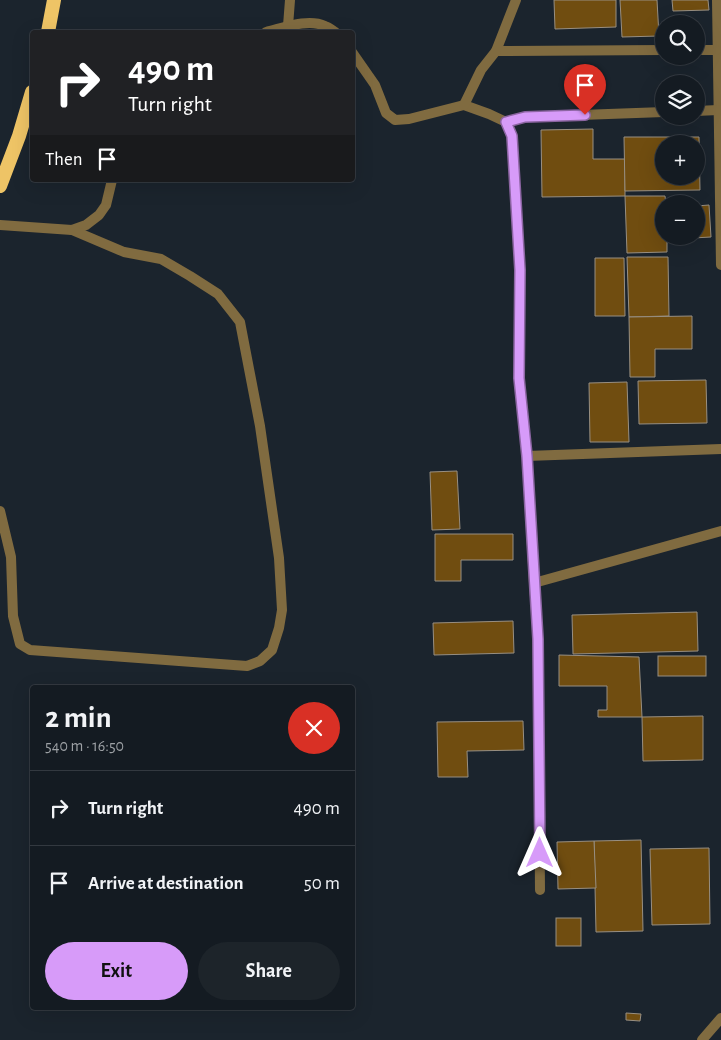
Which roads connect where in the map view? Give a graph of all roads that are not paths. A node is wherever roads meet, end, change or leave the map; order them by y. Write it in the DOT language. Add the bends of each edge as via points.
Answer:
graph roads {
  1 [pos="54,0"];
  2 [pos="290,0"];
  3 [pos="516,0"];
  4 [pos="717,0"];
  5 [pos="288,26"];
  6 [pos="48,30"];
  7 [pos="273,30"];
  8 [pos="332,30"];
  9 [pos="496,50"];
  10 [pos="655,50"];
  11 [pos="705,50"];
  12 [pos="716,50"];
  13 [pos="355,56"];
  14 [pos="30,99"];
  15 [pos="464,105"];
  16 [pos="718,110"];
  17 [pos="705,111"];
  18 [pos="655,112"];
  19 [pos="506,122"];
  20 [pos="112,182"];
  21 [pos="0,186"];
  22 [pos="0,225"];
  23 [pos="72,230"];
  24 [pos="721,265"];
  25 [pos="721,449"];
  26 [pos="527,456"];
  27 [pos="0,511"];
  28 [pos="721,532"];
  29 [pos="534,583"];
  30 [pos="540,890"];
  31 [pos="721,1018"];
  32 [pos="702,1040"];
  1 -- 6 [label="highway"];
  2 -- 5 [label="street"];
  3 -- 9 [label="street"];
  4 -- 12 [label="street"];
  5 -- 7 [label="street"];
  5 -- 8 [label="street" via="311,23"];
  9 -- 10 [label="street"];
  9 -- 15 [label="street" via="481,70"];
  11 -- 12 [label="street"];
  12 -- 16 [label="street"];
  13 -- 15 [label="street" via="375,85 386,113 395,120"];
  14 -- 21 [label="highway" via="20,136"];
  15 -- 19 [label="street"];
  16 -- 17 [label="street"];
  16 -- 24 [label="street"];
  18 -- 19 [label="street" via="525,117"];
  19 -- 26 [label="street" via="512,136 520,270 519,378"];
  20 -- 23 [label="street" via="106,205 99,215"];
  22 -- 23 [label="street"];
  23 -- 27 [label="street" via="124,252 160,259 218,294 240,322 260,426 279,558 282,610 272,650 260,661 247,666 30,650 20,644 13,616 10,556"];
  25 -- 26 [label="street"];
  26 -- 29 [label="street"];
  28 -- 29 [label="street"];
  29 -- 30 [label="street" via="538,639"];
  31 -- 32 [label="street"];
}
